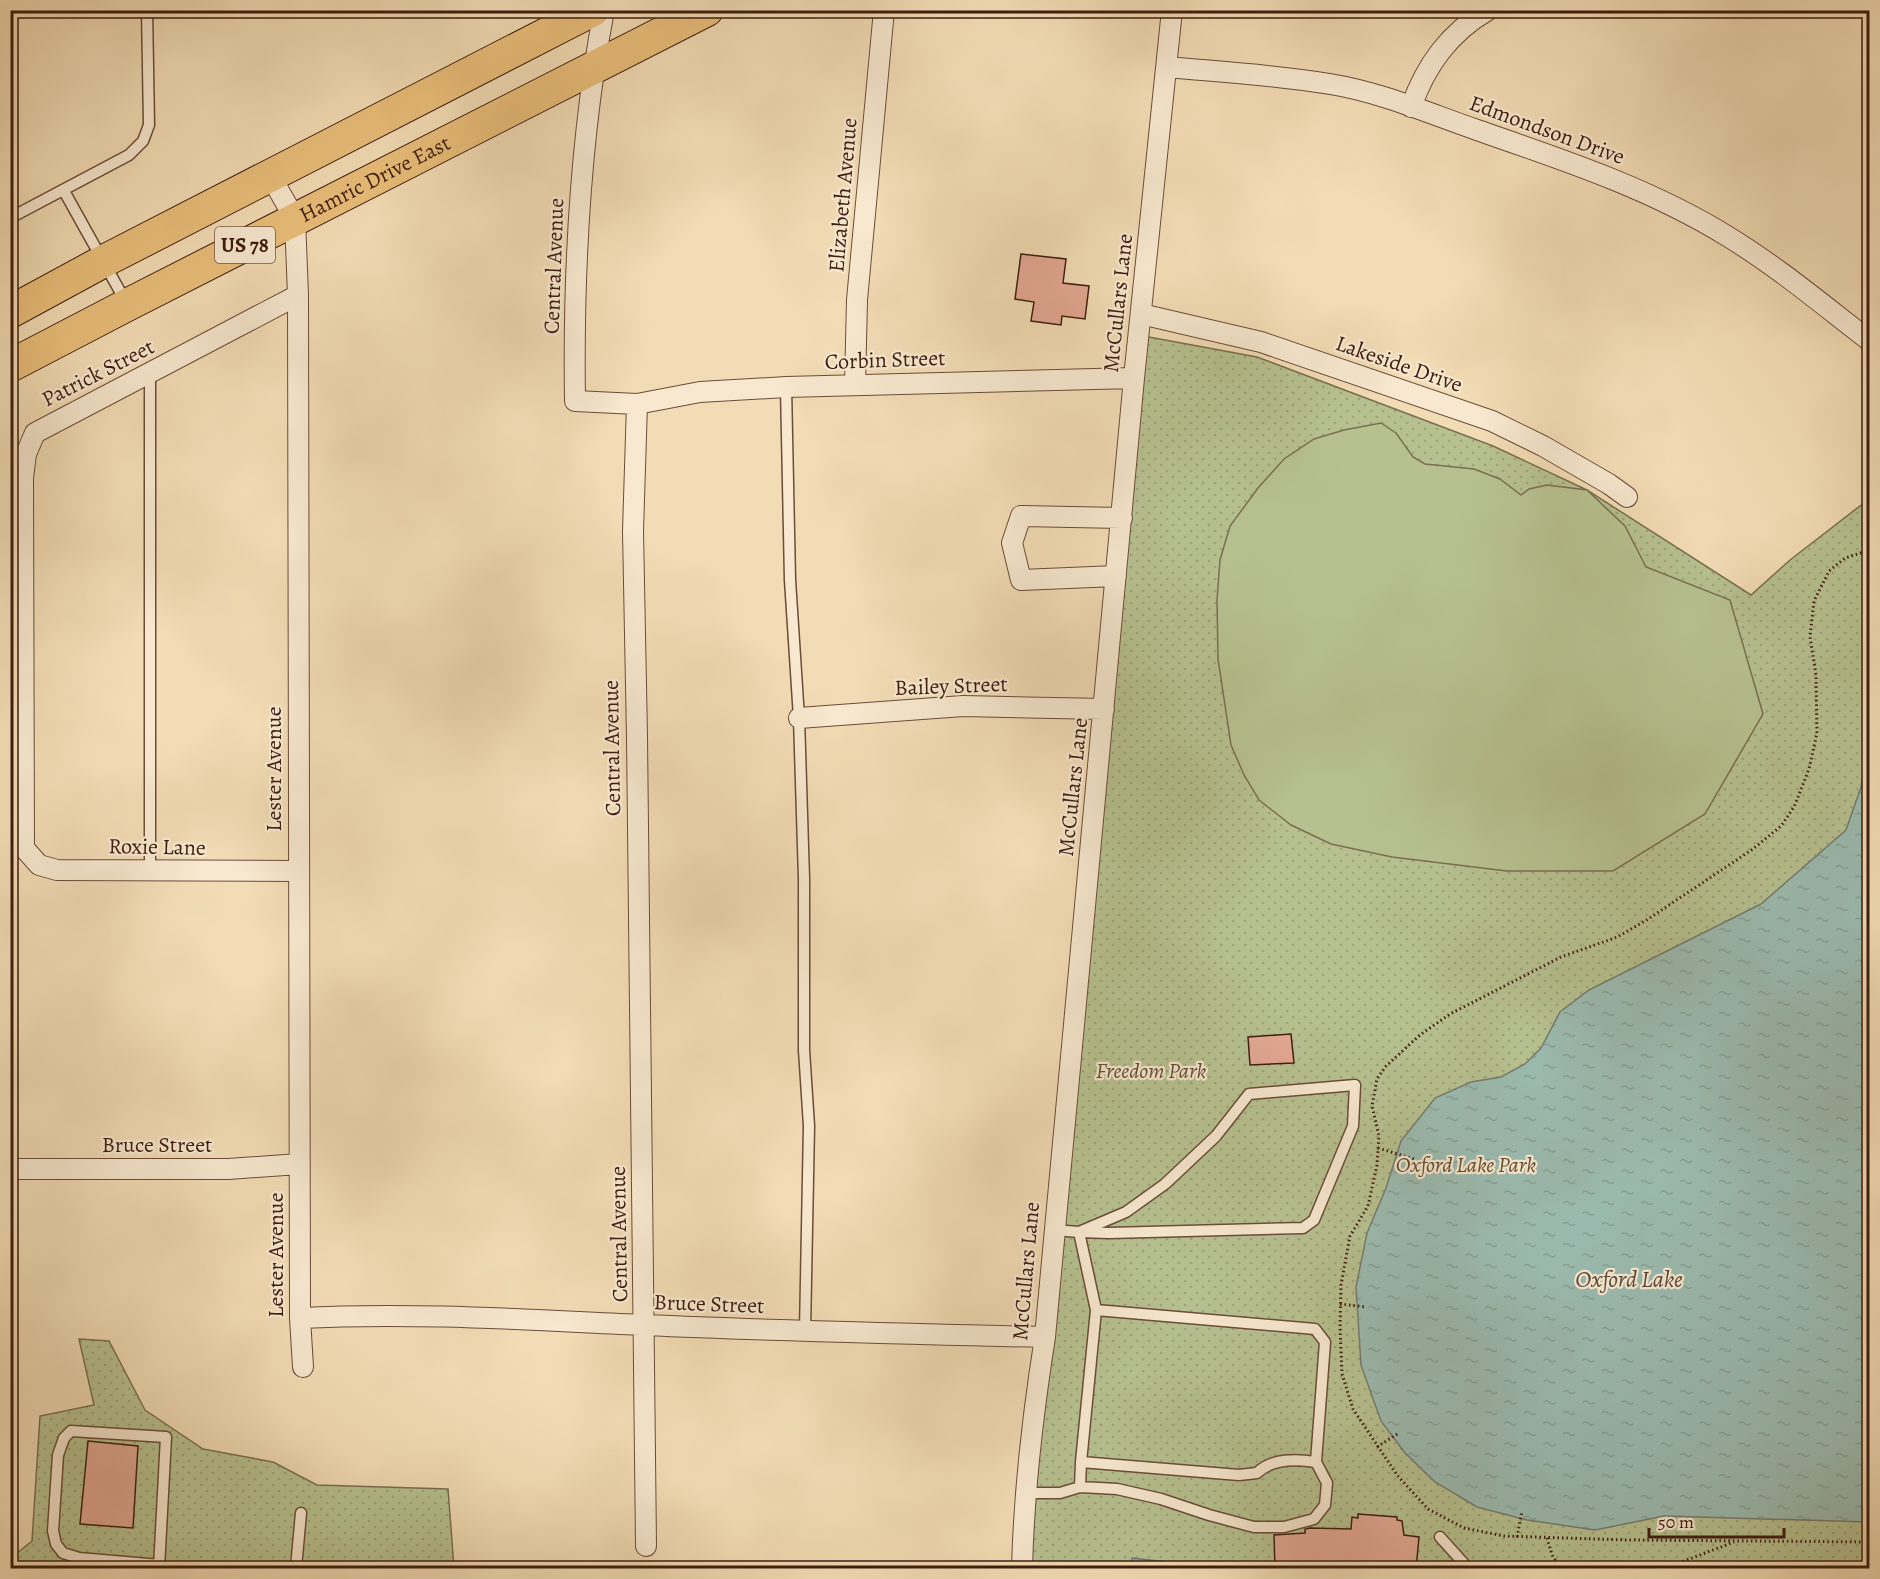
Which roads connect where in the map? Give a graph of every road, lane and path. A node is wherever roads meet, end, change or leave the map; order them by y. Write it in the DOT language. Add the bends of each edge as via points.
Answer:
graph roads {
  1 [pos="147,10"];
  2 [pos="593,10"];
  3 [pos="604,10"];
  4 [pos="707,10"];
  5 [pos="884,10"];
  6 [pos="1172,10"];
  7 [pos="1488,10"];
  8 [pos="1167,67"];
  9 [pos="593,69"];
  10 [pos="1411,107"];
  11 [pos="271,177"];
  12 [pos="64,191"];
  13 [pos="10,218"];
  14 [pos="295,219"];
  15 [pos="104,261"];
  16 [pos="298,295"];
  17 [pos="127,305"];
  18 [pos="10,312"];
  19 [pos="1141,314"];
  20 [pos="1869,341"];
  21 [pos="10,366"];
  22 [pos="150,373"];
  23 [pos="1134,378"];
  24 [pos="855,385"];
  25 [pos="786,387"];
  26 [pos="637,404"];
  27 [pos="1627,497"];
  28 [pos="1122,518"];
  29 [pos="1869,550"];
  30 [pos="1116,576"];
  31 [pos="1104,709"];
  32 [pos="799,718"];
  33 [pos="24,848"];
  34 [pos="150,871"];
  35 [pos="298,871"];
  36 [pos="1378,1148"];
  37 [pos="1414,1159"];
  38 [pos="300,1164"];
  39 [pos="14,1169"];
  40 [pos="1054,1230"];
  41 [pos="1079,1232"];
  42 [pos="1341,1304"];
  43 [pos="1366,1307"];
  44 [pos="1096,1310"];
  45 [pos="300,1318"];
  46 [pos="644,1325"];
  47 [pos="805,1331"];
  48 [pos="1045,1337"];
  49 [pos="303,1367"];
  50 [pos="1399,1433"];
  51 [pos="1377,1446"];
  52 [pos="1082,1462"];
  53 [pos="1316,1462"];
  54 [pos="1080,1487"];
  55 [pos="1027,1493"];
  56 [pos="1522,1511"];
  57 [pos="301,1513"];
  58 [pos="1440,1537"];
  59 [pos="1517,1537"];
  60 [pos="1547,1538"];
  61 [pos="1738,1541"];
  62 [pos="1869,1542"];
  63 [pos="646,1546"];
  64 [pos="160,1567"];
  65 [pos="296,1569"];
  66 [pos="1022,1569"];
  67 [pos="1468,1569"];
  68 [pos="1560,1569"];
  69 [pos="1666,1569"];
  1 -- 12 [label="lane" via="149,125 142,141 129,155"];
  2 -- 11 [label="main road, US 78"];
  3 -- 9 [label="street, Central Avenue"];
  4 -- 9 [label="main road, Hamric Drive East / US 78"];
  5 -- 24 [label="street, Elizabeth Avenue" via="857,300"];
  6 -- 8 [label="street, McCullars Lane"];
  7 -- 10 [label="street" via="1461,29 1438,54"];
  8 -- 10 [label="street, Edmondson Drive" via="1329,84"];
  8 -- 19 [label="street, McCullars Lane"];
  9 -- 14 [label="main road, Hamric Drive East / US 78"];
  9 -- 26 [label="street, Central Avenue" via="582,170 574,325 575,401"];
  10 -- 20 [label="street, Edmondson Drive" via="1607,176 1687,213 1773,266"];
  11 -- 14 [label="street, Lester Avenue"];
  11 -- 15 [label="main road, US 78"];
  12 -- 13 [label="lane"];
  12 -- 15 [label="lane"];
  14 -- 16 [label="street, Lester Avenue"];
  14 -- 17 [label="main road, Hamric Drive East / US 78"];
  15 -- 17 [label="lane"];
  15 -- 18 [label="main road, US 78"];
  16 -- 22 [label="street, Patrick Street"];
  16 -- 35 [label="street, Lester Avenue"];
  17 -- 21 [label="main road, Hamric Drive East / US 78"];
  19 -- 23 [label="street, McCullars Lane"];
  19 -- 27 [label="street, Lakeside Drive" via="1261,342 1492,422 1543,446"];
  22 -- 33 [label="street, Patrick Street" via="35,433 26,454"];
  22 -- 34 [label="lane"];
  23 -- 24 [label="street, Corbin Street"];
  23 -- 28 [label="street, McCullars Lane"];
  24 -- 25 [label="street, Corbin Street"];
  25 -- 26 [label="street, Corbin Street" via="700,392"];
  25 -- 32 [label="lane" via="790,580"];
  26 -- 46 [label="street, Central Avenue" via="633,543"];
  28 -- 30 [label="street, McCullars Lane"];
  28 -- 30 [label="street" via="1021,516 1012,543 1021,580"];
  29 -- 36 [label="path" via="1845,558 1829,571 1814,601 1810,636 1816,675 1817,733 1809,769 1794,807 1781,826 1645,921 1617,937 1561,957 1450,1014 1420,1035 1377,1079 1372,1106"];
  30 -- 31 [label="street, McCullars Lane"];
  31 -- 32 [label="street, Bailey Street" via="963,706"];
  31 -- 40 [label="street, McCullars Lane"];
  32 -- 47 [label="lane" via="804,1050 809,1126"];
  33 -- 34 [label="street, Roxie Lane" via="39,865 57,870"];
  34 -- 35 [label="street, Roxie Lane"];
  35 -- 38 [label="street, Lester Avenue"];
  36 -- 37 [label="path"];
  36 -- 42 [label="path" via="1368,1206 1350,1236"];
  38 -- 39 [label="street, Bruce Street" via="228,1169"];
  38 -- 45 [label="street, Lester Avenue"];
  40 -- 41 [label="lane"];
  40 -- 48 [label="street, McCullars Lane"];
  41 -- 41 [label="lane" via="1303,1228 1314,1220 1353,1126 1355,1085 1249,1094 1216,1136 1165,1184 1126,1212"];
  41 -- 44 [label="lane"];
  42 -- 43 [label="path"];
  42 -- 51 [label="path" via="1342,1374 1353,1409"];
  44 -- 52 [label="lane"];
  44 -- 53 [label="lane" via="1315,1329 1325,1342"];
  45 -- 46 [label="street, Bruce Street"];
  45 -- 49 [label="street, Lester Avenue"];
  46 -- 47 [label="street, Bruce Street"];
  46 -- 63 [label="street, Central Avenue"];
  47 -- 48 [label="street, Bruce Street"];
  48 -- 55 [label="street, McCullars Lane"];
  50 -- 51 [label="path"];
  51 -- 59 [label="path" via="1428,1509 1464,1528"];
  52 -- 53 [label="lane" via="1239,1475 1257,1473 1266,1464"];
  52 -- 54 [label="lane"];
  53 -- 54 [label="lane" via="1327,1483 1325,1504 1314,1520 1284,1527 1254,1527 1150,1496"];
  54 -- 55 [label="lane" via="1060,1493"];
  55 -- 66 [label="street, McCullars Lane"];
  56 -- 59 [label="path"];
  57 -- 65 [label="lane"];
  58 -- 67 [label="lane"];
  59 -- 60 [label="path"];
  60 -- 61 [label="path"];
  60 -- 68 [label="path"];
  61 -- 62 [label="path"];
  61 -- 69 [label="path"];
  64 -- 64 [label="lane" via="166,1437 71,1431 58,1455 53,1531 56,1544 63,1553 79,1558"];
}
